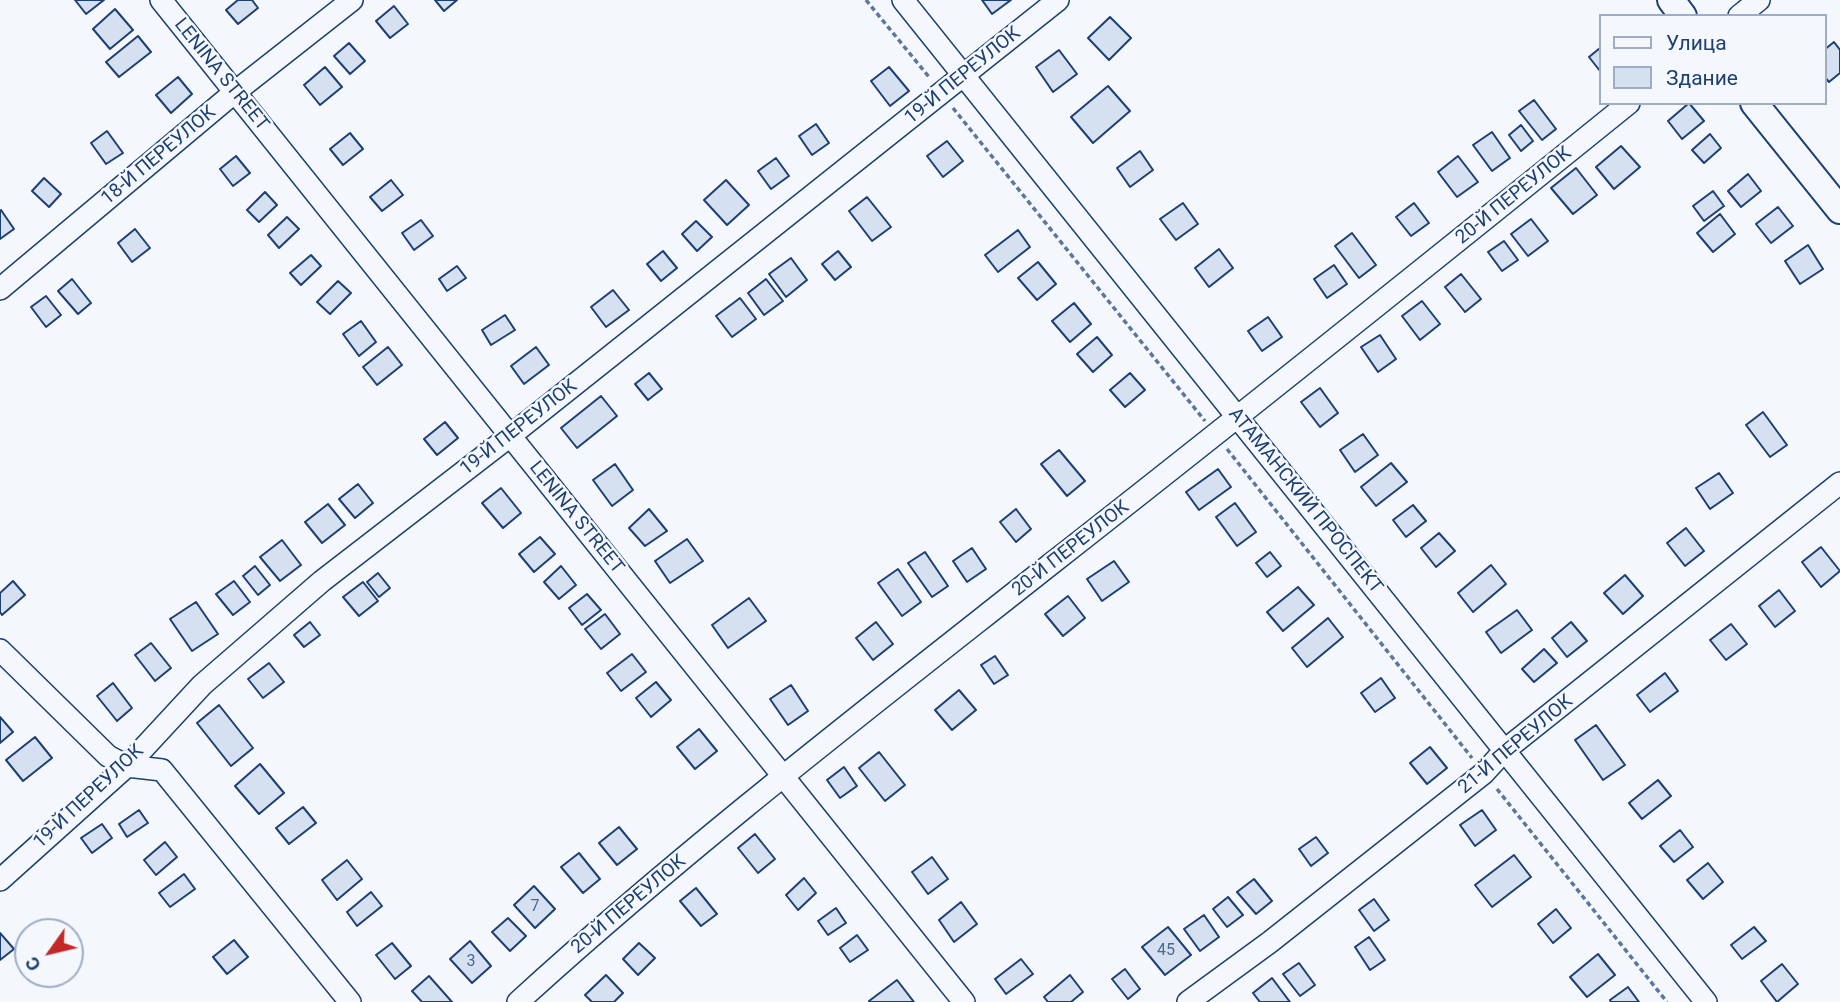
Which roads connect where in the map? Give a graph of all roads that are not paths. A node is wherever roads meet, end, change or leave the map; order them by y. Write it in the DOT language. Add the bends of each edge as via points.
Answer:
graph roads {
  1 [pos="161,0"];
  2 [pos="352,0"];
  3 [pos="902,0"];
  4 [pos="1058,0"];
  5 [pos="1671,0"];
  6 [pos="1759,0"];
  7 [pos="1682,14"];
  8 [pos="1742,14"];
  9 [pos="964,76"];
  10 [pos="235,92"];
  11 [pos="1627,105"];
  12 [pos="1756,105"];
  13 [pos="1840,210"];
  14 [pos="0,289"];
  15 [pos="1238,417"];
  16 [pos="510,436"];
  17 [pos="1840,483"];
  18 [pos="0,650"];
  19 [pos="1505,750"];
  20 [pos="127,765"];
  21 [pos="783,776"];
  22 [pos="0,880"];
  23 [pos="349,1002"];
  24 [pos="518,1002"];
  25 [pos="964,1002"];
  26 [pos="1188,1002"];
  27 [pos="1706,1002"];
  1 -- 10 [label="street, LENINA STREET"];
  2 -- 10 [label="street, 18-Й ПЕРЕУЛОК"];
  3 -- 9 [label="street, АТАМАНСКИЙ ПРОСПЕКТ"];
  4 -- 9 [label="street, 19-Й ПЕРЕУЛОК"];
  5 -- 7 [label="main road"];
  6 -- 8 [label="street"];
  9 -- 15 [label="street, АТАМАНСКИЙ ПРОСПЕКТ"];
  9 -- 16 [label="street, 19-Й ПЕРЕУЛОК"];
  10 -- 14 [label="street, 18-Й ПЕРЕУЛОК"];
  10 -- 16 [label="street, LENINA STREET"];
  11 -- 15 [label="street, 20-Й ПЕРЕУЛОК"];
  12 -- 13 [label="main road"];
  15 -- 19 [label="street, АТАМАНСКИЙ ПРОСПЕКТ"];
  15 -- 21 [label="street, 20-Й ПЕРЕУЛОК"];
  16 -- 20 [label="street, 19-Й ПЕРЕУЛОК" via="322,580 202,685"];
  16 -- 21 [label="street, LENINA STREET"];
  17 -- 19 [label="street, 21-Й ПЕРЕУЛОК"];
  18 -- 20 [label="street" via="88,739"];
  19 -- 26 [label="street, 21-Й ПЕРЕУЛОК" via="1484,773"];
  19 -- 27 [label="street, АТАМАНСКИЙ ПРОСПЕКТ"];
  20 -- 22 [label="street, 19-Й ПЕРЕУЛОК"];
  20 -- 23 [label="street" via="162,770"];
  21 -- 24 [label="street, 20-Й ПЕРЕУЛОК" via="597,930"];
  21 -- 25 [label="street, LENINA STREET"];
}
